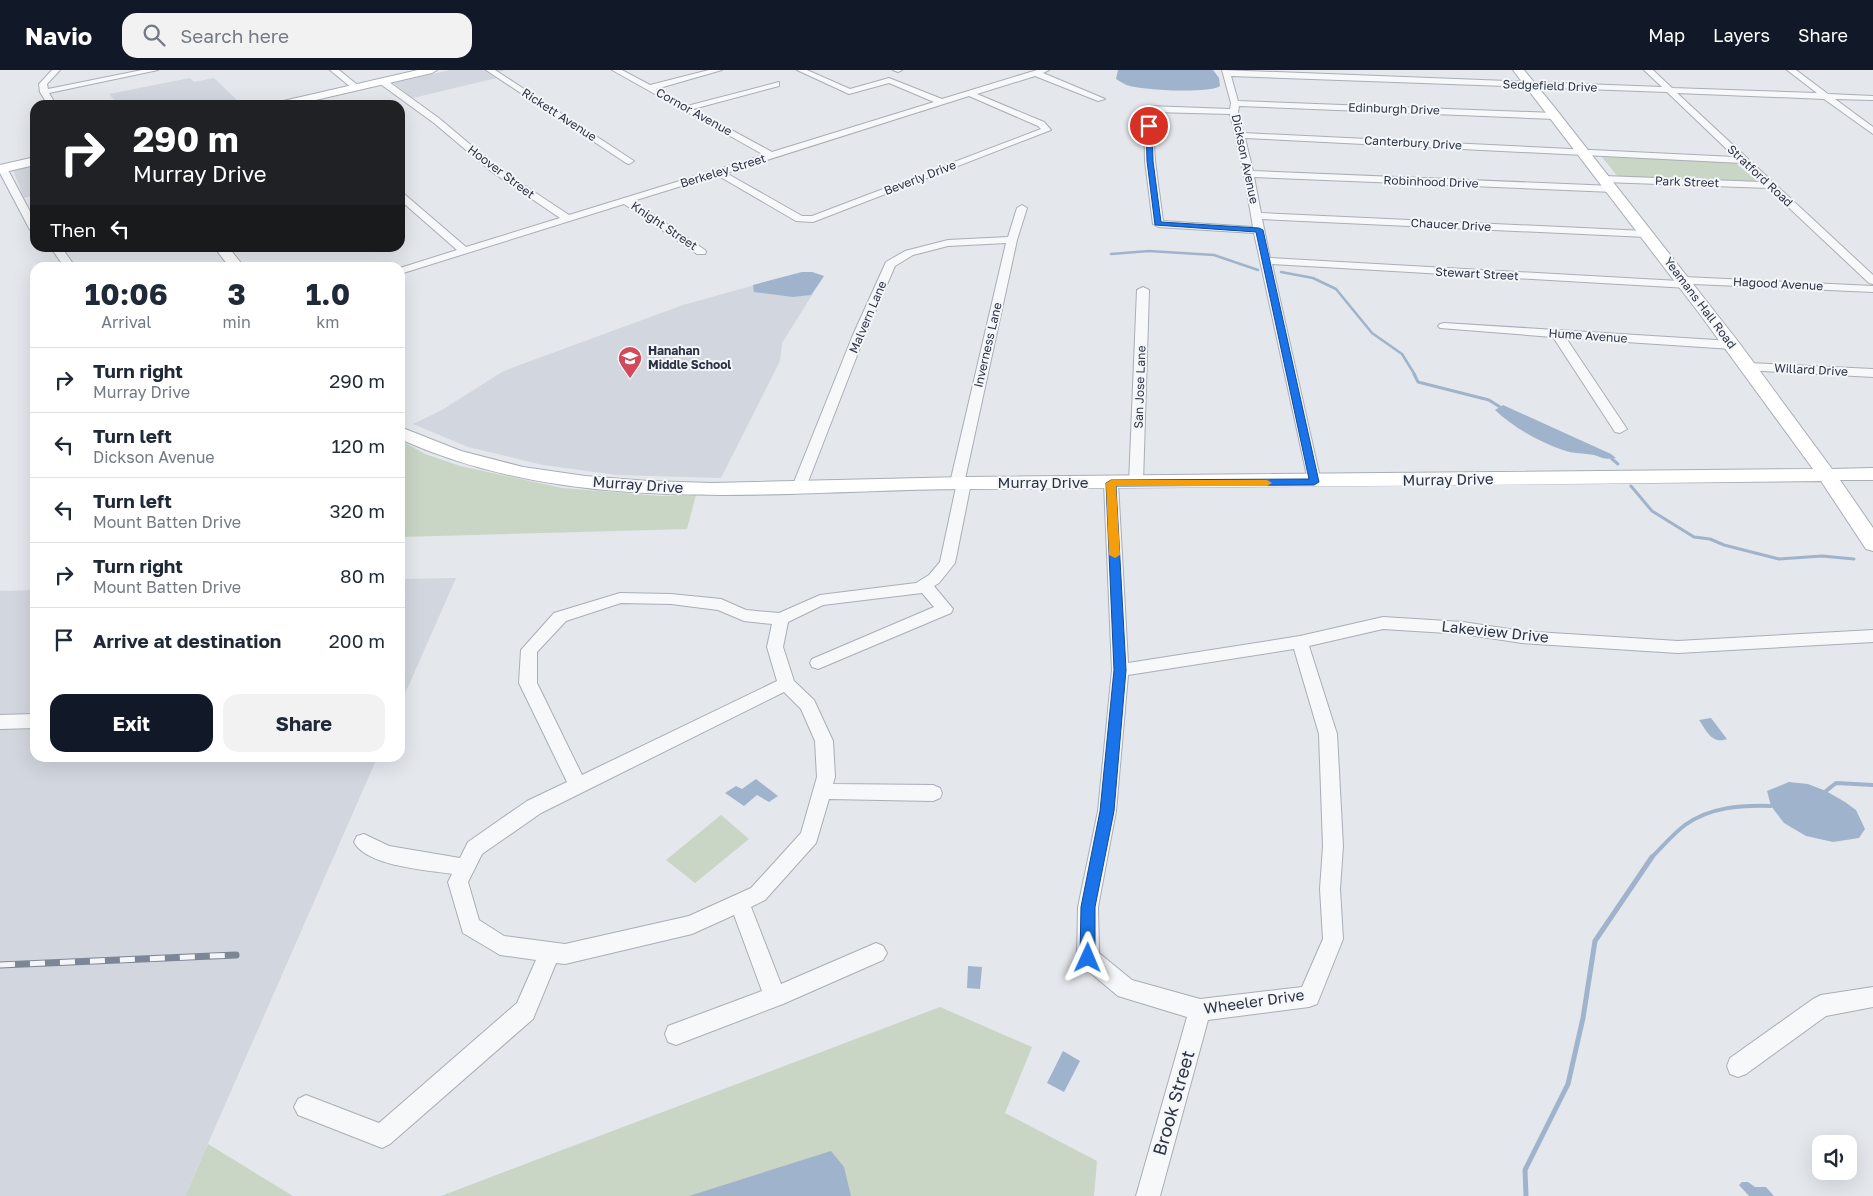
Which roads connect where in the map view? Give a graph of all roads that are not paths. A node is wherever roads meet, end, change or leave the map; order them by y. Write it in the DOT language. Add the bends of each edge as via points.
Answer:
graph roads {
  1 [pos="56,70"];
  2 [pos="154,70"];
  3 [pos="334,70"];
  4 [pos="432,70"];
  5 [pos="490,70"];
  6 [pos="616,70"];
  7 [pos="718,70"];
  8 [pos="801,70"];
  9 [pos="898,70"];
  10 [pos="1416,70"];
  11 [pos="1518,70"];
  12 [pos="1648,70"];
  13 [pos="1791,70"];
  14 [pos="1040,72"];
  15 [pos="1226,72"];
  16 [pos="1320,73"];
  17 [pos="889,80"];
  18 [pos="382,81"];
  19 [pos="1422,81"];
  20 [pos="776,84"];
  21 [pos="1530,85"];
  22 [pos="356,87"];
  23 [pos="650,88"];
  24 [pos="1670,91"];
  25 [pos="44,92"];
  26 [pos="970,94"];
  27 [pos="1826,96"];
  28 [pos="1873,98"];
  29 [pos="1101,99"];
  30 [pos="49,100"];
  31 [pos="306,100"];
  32 [pos="943,103"];
  33 [pos="1234,107"];
  34 [pos="688,108"];
  35 [pos="1554,116"];
  36 [pos="1873,131"];
  37 [pos="1240,136"];
  38 [pos="1585,153"];
  39 [pos="771,156"];
  40 [pos="629,160"];
  41 [pos="1742,160"];
  42 [pos="30,161"];
  43 [pos="1,168"];
  44 [pos="718,172"];
  45 [pos="1249,174"];
  46 [pos="1609,184"];
  47 [pos="1769,184"];
  48 [pos="405,199"];
  49 [pos="626,201"];
  50 [pos="1022,208"];
  51 [pos="1256,216"];
  52 [pos="568,219"];
  53 [pos="30,221"];
  54 [pos="1259,230"];
  55 [pos="1646,234"];
  56 [pos="1012,240"];
  57 [pos="464,250"];
  58 [pos="225,252"];
  59 [pos="702,252"];
  60 [pos="1267,261"];
  61 [pos="233,262"];
  62 [pos="405,269"];
  63 [pos="1873,281"];
  64 [pos="1686,283"];
  65 [pos="1873,289"];
  66 [pos="1143,290"];
  67 [pos="1444,326"];
  68 [pos="1558,335"];
  69 [pos="1732,345"];
  70 [pos="1750,367"];
  71 [pos="1873,374"];
  72 [pos="1620,430"];
  73 [pos="405,434"];
  74 [pos="1828,474"];
  75 [pos="1873,474"];
  76 [pos="1314,482"];
  77 [pos="960,483"];
  78 [pos="1111,483"];
  79 [pos="1136,483"];
  80 [pos="799,487"];
  81 [pos="1873,544"];
  82 [pos="924,585"];
  83 [pos="781,619"];
  84 [pos="1873,636"];
  85 [pos="1300,642"];
  86 [pos="818,663"];
  87 [pos="1120,670"];
  88 [pos="786,684"];
  89 [pos="30,721"];
  90 [pos="0,722"];
  91 [pos="578,786"];
  92 [pos="822,791"];
  93 [pos="933,793"];
  94 [pos="364,842"];
  95 [pos="465,868"];
  96 [pos="739,902"];
  97 [pos="550,952"];
  98 [pos="876,953"];
  99 [pos="775,997"];
  100 [pos="1873,998"];
  101 [pos="1200,1010"];
  102 [pos="676,1034"];
  103 [pos="1738,1066"];
  104 [pos="306,1106"];
  105 [pos="1148,1196"];
  1 -- 25 [label="street" via="43,84"];
  2 -- 25 [label="street"];
  3 -- 22 [label="street"];
  4 -- 18 [label="street"];
  5 -- 40 [label="street, Rickett Avenue"];
  6 -- 23 [label="street, Cornor Avenue"];
  7 -- 23 [label="street"];
  8 -- 17 [label="street" via="849,92"];
  9 -- 17 [label="street" via="887,75"];
  10 -- 19 [label="street"];
  11 -- 21 [label="street, Yeamans Hall Road"];
  12 -- 24 [label="street, Stratford Road"];
  13 -- 27 [label="street"];
  14 -- 26 [label="street, Berkeley Street"];
  14 -- 29 [label="street"];
  15 -- 16 [label="street, Sedgefield Drive"];
  15 -- 33 [label="street, Dickson Avenue"];
  16 -- 19 [label="street, Sedgefield Drive"];
  17 -- 32 [label="street"];
  18 -- 22 [label="street"];
  18 -- 52 [label="street, Hoover Street" via="437,121 495,170"];
  19 -- 21 [label="street, Sedgefield Drive"];
  20 -- 34 [label="street"];
  21 -- 24 [label="street, Sedgefield Drive"];
  21 -- 35 [label="street, Yeamans Hall Road"];
  22 -- 31 [label="street"];
  23 -- 34 [label="street, Cornor Avenue"];
  24 -- 27 [label="street, Sedgefield Drive"];
  24 -- 41 [label="street, Stratford Road"];
  25 -- 30 [label="street"];
  26 -- 32 [label="street, Berkeley Street"];
  26 -- 44 [label="street, Beverly Drive" via="1041,124 1047,130 813,219 800,219"];
  27 -- 28 [label="street, Sedgefield Drive"];
  27 -- 36 [label="street"];
  32 -- 39 [label="street, Berkeley Street"];
  33 -- 35 [label="street, Edinburgh Drive"];
  33 -- 37 [label="street, Dickson Avenue"];
  33 -- 54 [label="street, Edinburgh Drive" via="1148,109 1150,161 1158,224"];
  34 -- 39 [label="street, Cornor Avenue"];
  35 -- 38 [label="street, Yeamans Hall Road"];
  37 -- 38 [label="street, Canterbury Drive"];
  37 -- 45 [label="street, Dickson Avenue"];
  38 -- 41 [label="street, Park Street"];
  38 -- 46 [label="street, Yeamans Hall Road"];
  39 -- 44 [label="street, Berkeley Street"];
  41 -- 47 [label="street, Stratford Road"];
  42 -- 43 [label="street"];
  43 -- 53 [label="street"];
  44 -- 49 [label="street, Berkeley Street"];
  45 -- 46 [label="street, Robinhood Drive"];
  45 -- 51 [label="street, Dickson Avenue"];
  46 -- 47 [label="street, Park Street"];
  46 -- 55 [label="street, Yeamans Hall Road"];
  47 -- 63 [label="street, Stratford Road"];
  48 -- 57 [label="street"];
  49 -- 52 [label="street, Berkeley Street"];
  49 -- 59 [label="street, Knight Street"];
  50 -- 56 [label="street, Inverness Lane"];
  51 -- 54 [label="street, Dickson Avenue"];
  51 -- 55 [label="street, Chaucer Drive"];
  52 -- 57 [label="street, Berkeley Street"];
  54 -- 60 [label="street, Dickson Avenue"];
  55 -- 64 [label="street, Yeamans Hall Road"];
  56 -- 77 [label="street, Inverness Lane"];
  56 -- 80 [label="street, Malvern Lane" via="948,243 910,253 890,264"];
  57 -- 62 [label="street, Berkeley Street"];
  58 -- 61 [label="street"];
  60 -- 64 [label="street, Stewart Street"];
  60 -- 76 [label="street, Dickson Avenue"];
  64 -- 65 [label="street, Hagood Avenue"];
  64 -- 69 [label="street, Yeamans Hall Road"];
  66 -- 79 [label="street, San Jose Lane"];
  67 -- 68 [label="street, Hume Avenue"];
  68 -- 69 [label="street, Hume Avenue"];
  68 -- 72 [label="street"];
  69 -- 70 [label="street, Yeamans Hall Road"];
  70 -- 71 [label="street, Willard Drive"];
  70 -- 74 [label="street, Yeamans Hall Road"];
  73 -- 80 [label="street, Murray Drive" via="463,457 545,477 674,488"];
  74 -- 75 [label="street, Murray Drive"];
  74 -- 76 [label="street, Murray Drive"];
  74 -- 81 [label="street, Yeamans Hall Road"];
  76 -- 79 [label="street, Murray Drive"];
  77 -- 78 [label="street, Murray Drive"];
  77 -- 80 [label="street, Murray Drive"];
  77 -- 82 [label="street" via="947,563 934,579"];
  78 -- 79 [label="street, Murray Drive"];
  78 -- 87 [label="street, Wheeler Drive"];
  82 -- 83 [label="street" via="895,592 820,600"];
  82 -- 86 [label="street" via="945,610"];
  83 -- 88 [label="street" via="775,648"];
  83 -- 91 [label="street" via="744,615 722,606 671,599 620,598 560,617 529,650 528,683"];
  84 -- 85 [label="street, Lakeview Drive" via="1678,647 1522,637 1462,628 1383,623"];
  85 -- 87 [label="street, Lakeview Drive"];
  85 -- 101 [label="street, Wheeler Drive" via="1328,734 1333,939 1309,997"];
  87 -- 101 [label="street, Wheeler Drive" via="1107,811 1088,907 1088,958 1126,989"];
  88 -- 91 [label="street"];
  88 -- 92 [label="street" via="808,705 824,741 826,777"];
  89 -- 90 [label="street"];
  91 -- 95 [label="street" via="534,807 475,848"];
  92 -- 93 [label="street"];
  92 -- 96 [label="street" via="809,837 758,894"];
  94 -- 95 [label="street" via="385,854"];
  95 -- 97 [label="street" via="458,882 470,926 500,944"];
  96 -- 97 [label="street" via="692,925 565,954"];
  96 -- 99 [label="street"];
  97 -- 104 [label="street" via="525,1011 382,1136"];
  98 -- 99 [label="street"];
  99 -- 102 [label="street"];
  100 -- 103 [label="street" via="1821,1006"];
  101 -- 105 [label="street, Brook Street"];
}
